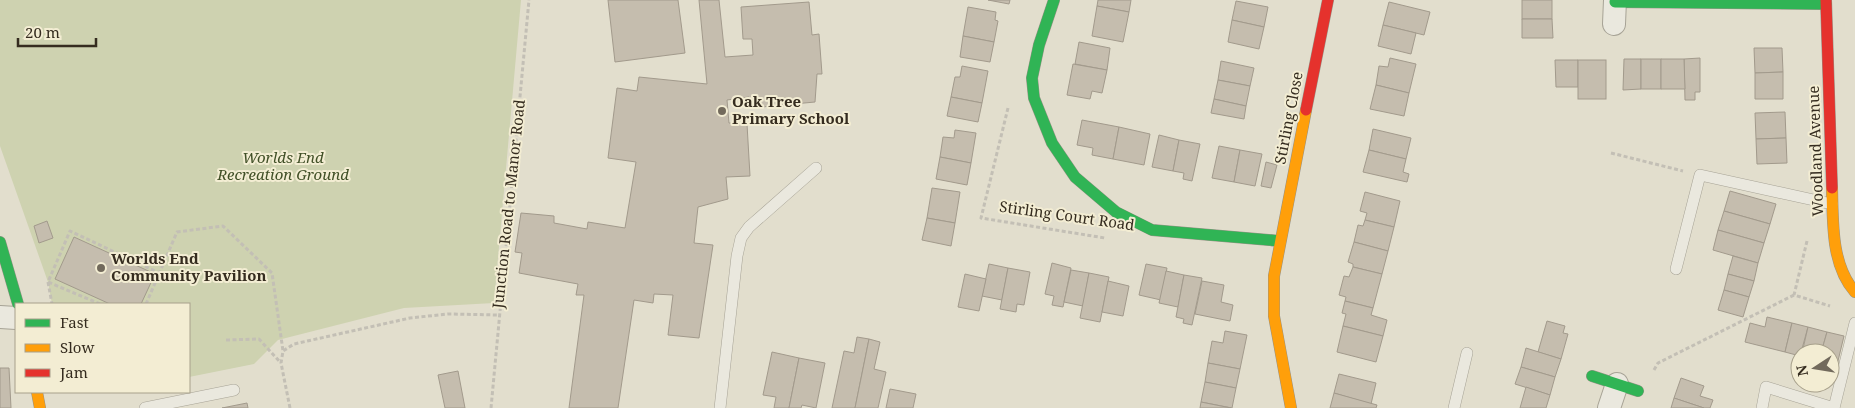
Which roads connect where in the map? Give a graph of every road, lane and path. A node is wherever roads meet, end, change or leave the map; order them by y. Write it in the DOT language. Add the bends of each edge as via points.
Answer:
graph roads {
  1 [pos="529,0"];
  2 [pos="1054,0"];
  3 [pos="1328,0"];
  4 [pos="1826,2"];
  5 [pos="1615,9"];
  6 [pos="1032,78"];
  7 [pos="1611,153"];
  8 [pos="816,168"];
  9 [pos="1700,175"];
  10 [pos="1832,204"];
  11 [pos="1107,239"];
  12 [pos="1280,241"];
  13 [pos="0,242"];
  14 [pos="1676,269"];
  15 [pos="159,273"];
  16 [pos="48,282"];
  17 [pos="1855,292"];
  18 [pos="1794,295"];
  19 [pos="18,303"];
  20 [pos="52,303"];
  21 [pos="98,303"];
  22 [pos="146,303"];
  23 [pos="499,315"];
  24 [pos="0,317"];
  25 [pos="15,318"];
  26 [pos="1855,323"];
  27 [pos="226,340"];
  28 [pos="283,351"];
  29 [pos="1467,353"];
  30 [pos="281,363"];
  31 [pos="1592,376"];
  32 [pos="1617,384"];
  33 [pos="234,390"];
  34 [pos="1638,391"];
  35 [pos="37,393"];
  36 [pos="40,408"];
  37 [pos="145,408"];
  38 [pos="290,408"];
  39 [pos="491,408"];
  40 [pos="720,408"];
  41 [pos="1291,408"];
  42 [pos="1454,408"];
  43 [pos="1609,408"];
  44 [pos="1762,408"];
  45 [pos="1834,408"];
  1 -- 23 [label="path, Junction Road to Manor Road"];
  2 -- 6 [label="street, Stirling Court Road"];
  3 -- 12 [label="street, Stirling Close"];
  4 -- 5 [label="street, Woodland Avenue"];
  4 -- 10 [label="street, Woodland Avenue"];
  6 -- 11 [label="path, Stirling Court Road" via="1015,81 981,218"];
  6 -- 12 [label="street, Stirling Court Road" via="1034,98 1052,143 1075,177 1116,212 1152,230"];
  7 -- 9 [label="path"];
  8 -- 40 [label="lane" via="749,227 741,238"];
  9 -- 10 [label="lane"];
  9 -- 14 [label="lane"];
  10 -- 17 [label="street, Woodland Avenue" via="1837,259 1846,282"];
  12 -- 41 [label="street" via="1274,276 1274,316"];
  13 -- 19 [label="street"];
  15 -- 16 [label="path" via="70,231"];
  15 -- 22 [label="path"];
  15 -- 28 [label="path" via="177,232 223,226 272,273"];
  16 -- 20 [label="path"];
  16 -- 21 [label="path"];
  18 -- 34 [label="path" via="1658,363"];
  23 -- 28 [label="path" via="448,314 410,318 294,344"];
  23 -- 39 [label="path, Junction Road to Manor Road"];
  24 -- 25 [label="street"];
  26 -- 45 [label="lane"];
  27 -- 30 [label="path" via="259,339"];
  28 -- 30 [label="path"];
  29 -- 42 [label="lane"];
  30 -- 38 [label="path"];
  31 -- 32 [label="street"];
  32 -- 34 [label="street"];
  32 -- 43 [label="street"];
  33 -- 37 [label="lane"];
  35 -- 36 [label="street"];
  44 -- 45 [label="lane" via="1766,386"];
}
